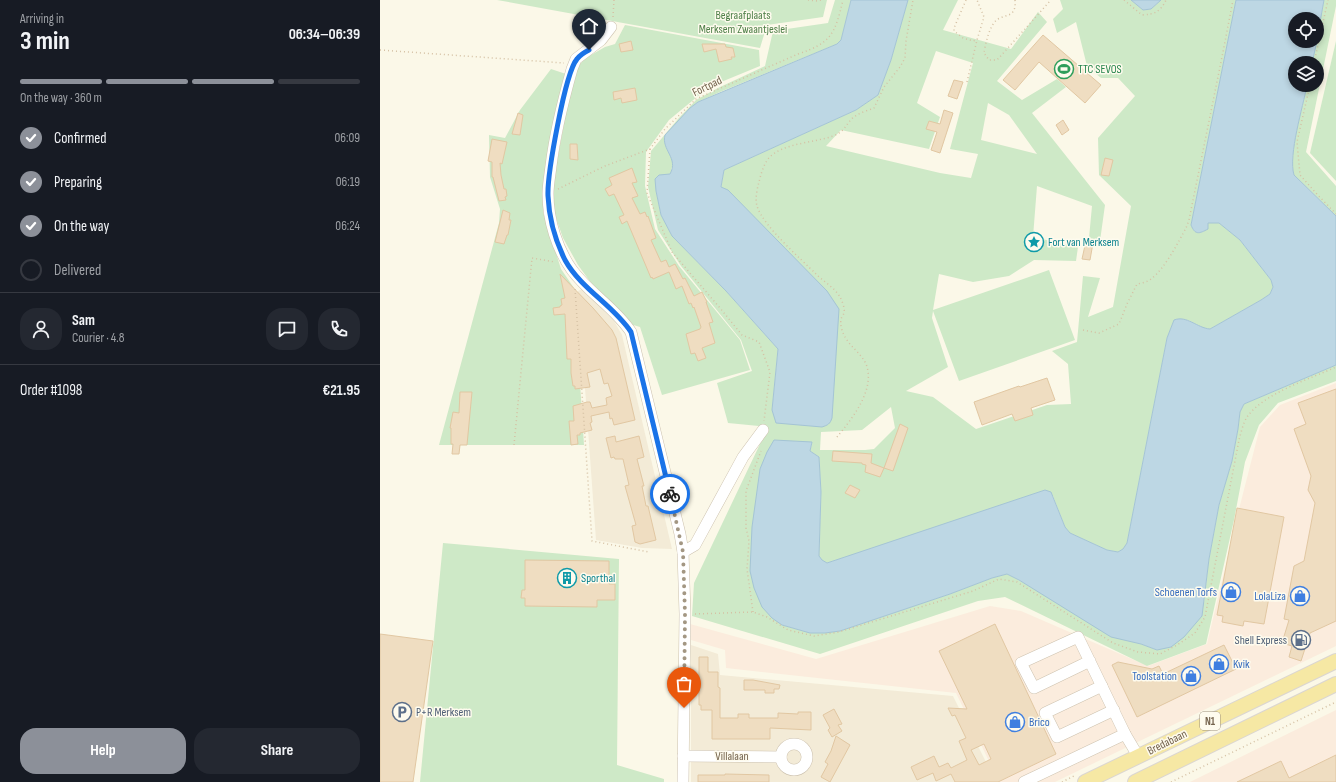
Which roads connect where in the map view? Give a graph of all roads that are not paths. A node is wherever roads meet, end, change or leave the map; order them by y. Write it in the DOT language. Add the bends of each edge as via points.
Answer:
graph roads {
  1 [pos="611,27"];
  2 [pos="763,430"];
  3 [pos="683,552"];
  4 [pos="1090,661"];
  5 [pos="1336,661"];
  6 [pos="1336,684"];
  7 [pos="1102,686"];
  8 [pos="1114,710"];
  9 [pos="1125,734"];
  10 [pos="683,756"];
  11 [pos="1138,756"];
  12 [pos="781,757"];
  13 [pos="683,782"];
  14 [pos="1024,782"];
  15 [pos="1085,782"];
  16 [pos="1135,782"];
  1 -- 3 [label="street" via="601,40 576,59 572,69 556,136 548,194 549,211 559,248 569,265 631,332"];
  2 -- 3 [label="street" via="743,457 695,545"];
  3 -- 10 [label="street"];
  4 -- 4 [label="street" via="1034,688 1021,663 1078,636"];
  4 -- 7 [label="street"];
  5 -- 11 [label="main road, Bredabaan / N1"];
  6 -- 16 [label="main road, Bredabaan / N1"];
  7 -- 8 [label="street"];
  7 -- 8 [label="street" via="1045,713 1057,737"];
  8 -- 9 [label="street"];
  9 -- 11 [label="street"];
  9 -- 14 [label="street"];
  10 -- 12 [label="street, Villalaan"];
  10 -- 13 [label="street"];
  11 -- 15 [label="main road, Bredabaan / N1"];
}
